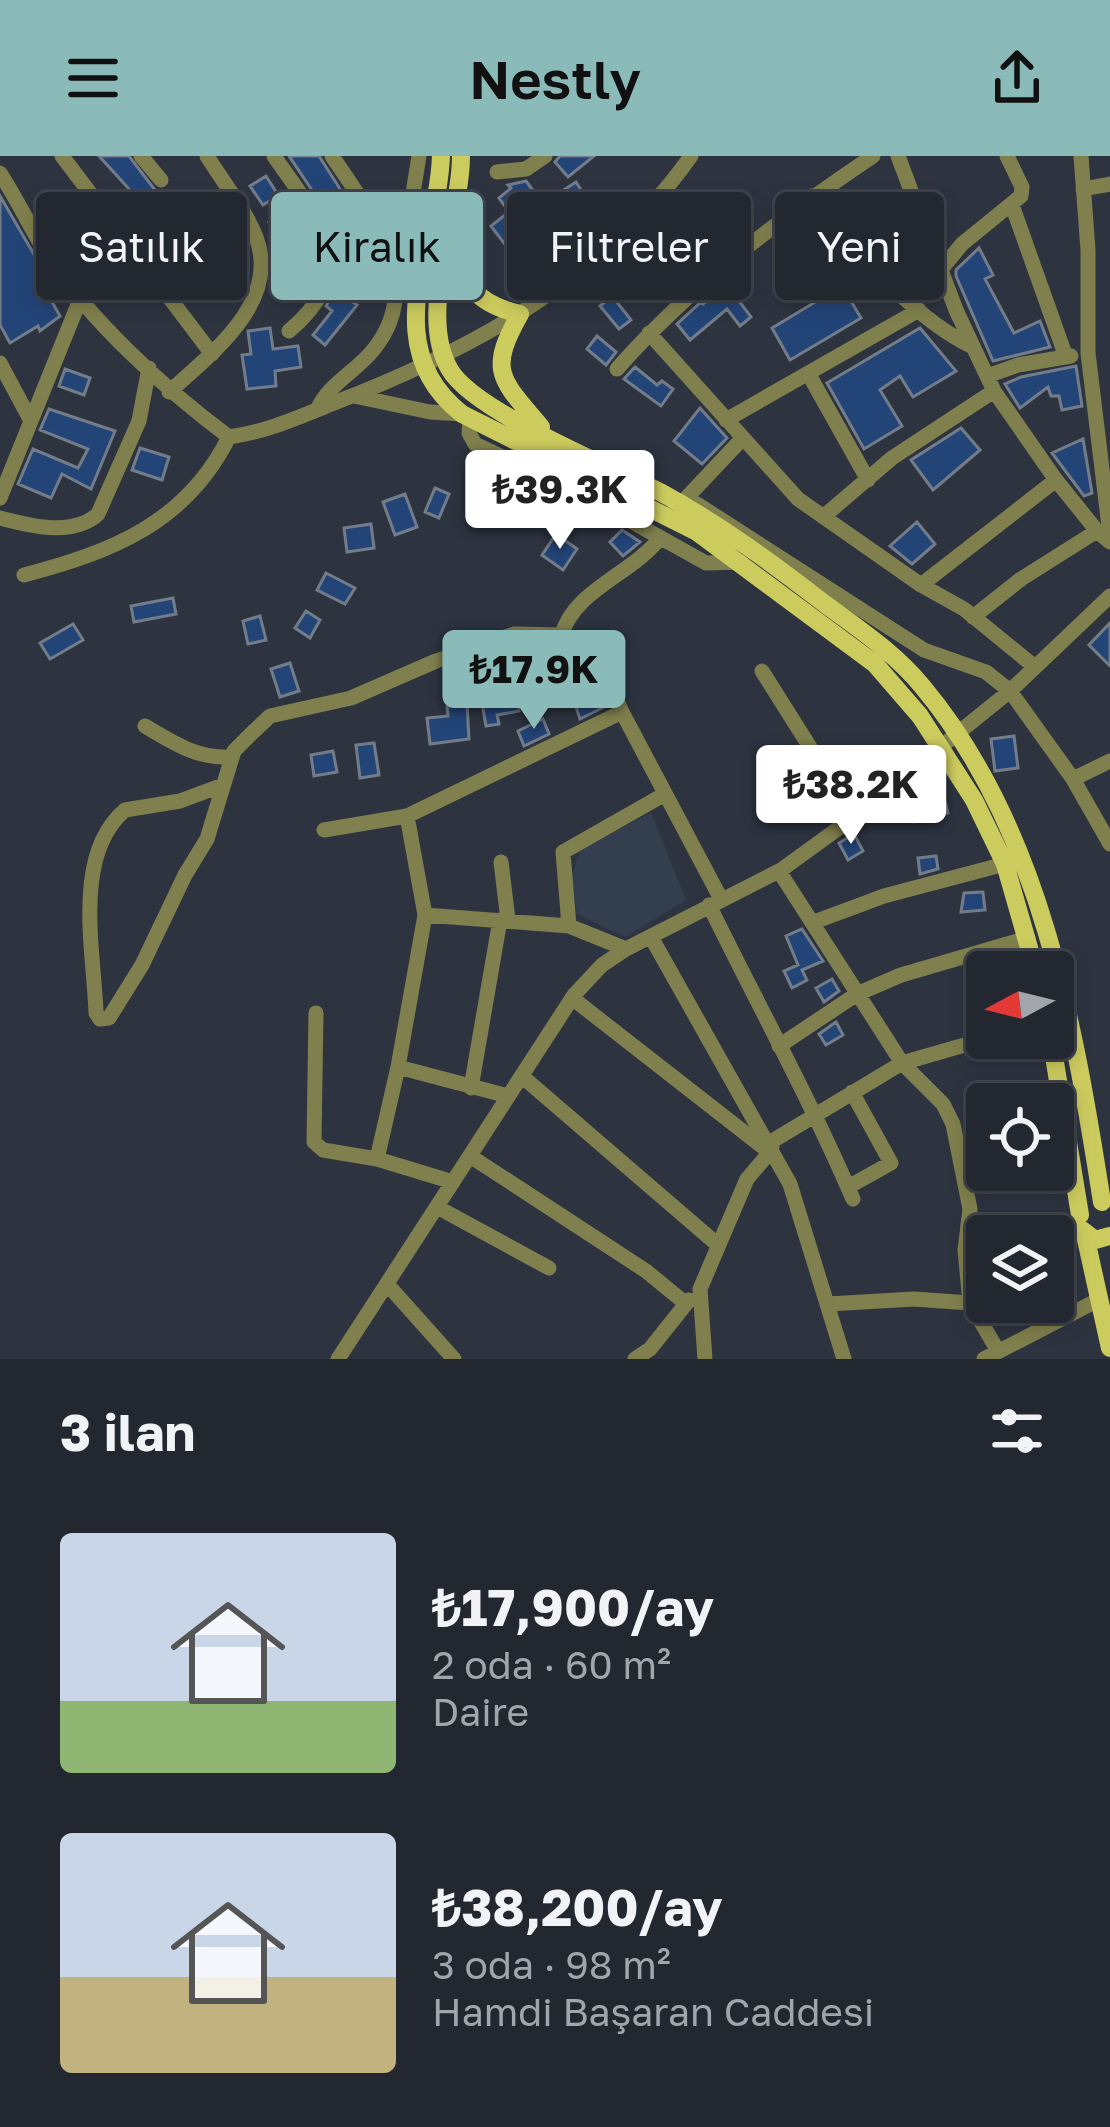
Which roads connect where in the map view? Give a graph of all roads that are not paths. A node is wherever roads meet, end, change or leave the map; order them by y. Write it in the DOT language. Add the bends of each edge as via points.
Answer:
graph roads {
  1 [pos="62,156"];
  2 [pos="141,156"];
  3 [pos="207,156"];
  4 [pos="274,156"];
  5 [pos="332,156"];
  6 [pos="419,156"];
  7 [pos="440,156"];
  8 [pos="461,156"];
  9 [pos="544,156"];
  10 [pos="692,156"];
  11 [pos="873,156"];
  12 [pos="898,156"];
  13 [pos="1007,156"];
  14 [pos="1081,156"];
  15 [pos="497,172"];
  16 [pos="0,173"];
  17 [pos="161,181"];
  18 [pos="1110,184"];
  19 [pos="1084,189"];
  20 [pos="356,192"];
  21 [pos="413,192"];
  22 [pos="458,192"];
  23 [pos="661,192"];
  24 [pos="817,192"];
  25 [pos="913,192"];
  26 [pos="1012,205"];
  27 [pos="775,225"];
  28 [pos="36,235"];
  29 [pos="751,245"];
  30 [pos="944,266"];
  31 [pos="944,270"];
  32 [pos="1110,283"];
  33 [pos="1088,287"];
  34 [pos="80,300"];
  35 [pos="84,300"];
  36 [pos="395,300"];
  37 [pos="439,300"];
  38 [pos="480,300"];
  39 [pos="539,300"];
  40 [pos="686,300"];
  41 [pos="906,300"];
  42 [pos="919,310"];
  43 [pos="520,314"];
  44 [pos="290,331"];
  45 [pos="649,333"];
  46 [pos="970,346"];
  47 [pos="212,353"];
  48 [pos="1088,353"];
  49 [pos="443,356"];
  50 [pos="1066,357"];
  51 [pos="0,363"];
  52 [pos="422,366"];
  53 [pos="149,368"];
  54 [pos="617,369"];
  55 [pos="808,373"];
  56 [pos="991,384"];
  57 [pos="169,392"];
  58 [pos="354,396"];
  59 [pos="317,410"];
  60 [pos="466,416"];
  61 [pos="726,420"];
  62 [pos="31,421"];
  63 [pos="548,435"];
  64 [pos="229,437"];
  65 [pos="742,439"];
  66 [pos="868,480"];
  67 [pos="1056,480"];
  68 [pos="0,498"];
  69 [pos="679,506"];
  70 [pos="0,518"];
  71 [pos="823,518"];
  72 [pos="1106,536"];
  73 [pos="659,539"];
  74 [pos="741,562"];
  75 [pos="24,575"];
  76 [pos="921,585"];
  77 [pos="1110,596"];
  78 [pos="973,616"];
  79 [pos="562,635"];
  80 [pos="1034,667"];
  81 [pos="763,671"];
  82 [pos="1010,691"];
  83 [pos="622,712"];
  84 [pos="145,726"];
  85 [pos="950,741"];
  86 [pos="232,757"];
  87 [pos="1110,761"];
  88 [pos="1073,779"];
  89 [pos="223,785"];
  90 [pos="665,794"];
  91 [pos="407,816"];
  92 [pos="854,817"];
  93 [pos="323,830"];
  94 [pos="1110,844"];
  95 [pos="501,862"];
  96 [pos="1005,864"];
  97 [pos="779,871"];
  98 [pos="715,902"];
  99 [pos="425,915"];
  100 [pos="504,920"];
  101 [pos="814,922"];
  102 [pos="568,926"];
  103 [pos="652,937"];
  104 [pos="1028,938"];
  105 [pos="626,949"];
  106 [pos="1031,951"];
  107 [pos="857,994"];
  108 [pos="572,998"];
  109 [pos="316,1013"];
  110 [pos="966,1045"];
  111 [pos="779,1046"];
  112 [pos="1054,1059"];
  113 [pos="902,1064"];
  114 [pos="398,1067"];
  115 [pos="524,1078"];
  116 [pos="471,1088"];
  117 [pos="852,1092"];
  118 [pos="508,1096"];
  119 [pos="1088,1111"];
  120 [pos="816,1113"];
  121 [pos="1110,1142"];
  122 [pos="770,1152"];
  123 [pos="470,1156"];
  124 [pos="377,1159"];
  125 [pos="453,1182"];
  126 [pos="1107,1205"];
  127 [pos="436,1207"];
  128 [pos="969,1215"];
  129 [pos="1082,1225"];
  130 [pos="1110,1236"];
  131 [pos="718,1245"];
  132 [pos="549,1268"];
  133 [pos="387,1284"];
  134 [pos="700,1289"];
  135 [pos="1100,1299"];
  136 [pos="966,1303"];
  137 [pos="685,1304"];
  138 [pos="828,1304"];
  139 [pos="978,1323"];
  140 [pos="1110,1348"];
  141 [pos="991,1355"];
  142 [pos="338,1359"];
  143 [pos="454,1359"];
  144 [pos="635,1359"];
  145 [pos="705,1359"];
  146 [pos="844,1359"];
  1 -- 47 [label="street"];
  2 -- 17 [label="street"];
  3 -- 47 [label="street" via="255,234 261,269 253,301"];
  4 -- 44 [label="street" via="328,244 326,287"];
  5 -- 20 [label="street"];
  6 -- 21 [label="street"];
  7 -- 52 [label="main road" via="414,319"];
  8 -- 22 [label="main road"];
  9 -- 15 [label="street" via="526,169"];
  10 -- 23 [label="street"];
  11 -- 24 [label="street"];
  12 -- 25 [label="street"];
  13 -- 26 [label="street" via="1023,192"];
  14 -- 19 [label="street"];
  16 -- 28 [label="street"];
  18 -- 19 [label="street"];
  19 -- 33 [label="street"];
  26 -- 30 [label="street"];
  26 -- 50 [label="street"];
  27 -- 29 [label="street"];
  31 -- 46 [label="street"];
  32 -- 33 [label="street"];
  33 -- 48 [label="street"];
  34 -- 62 [label="street"];
  35 -- 53 [label="street"];
  36 -- 59 [label="street" via="384,334"];
  37 -- 49 [label="main road"];
  38 -- 43 [label="main road"];
  39 -- 43 [label="street"];
  40 -- 45 [label="street"];
  41 -- 42 [label="street"];
  42 -- 46 [label="street"];
  42 -- 55 [label="street"];
  43 -- 49 [label="street"];
  43 -- 63 [label="main road" via="500,364"];
  45 -- 54 [label="street"];
  45 -- 61 [label="street"];
  46 -- 56 [label="street"];
  47 -- 57 [label="street"];
  48 -- 50 [label="street"];
  48 -- 72 [label="street"];
  49 -- 52 [label="street"];
  49 -- 63 [label="main road" via="473,396"];
  50 -- 56 [label="street" via="1018,365"];
  51 -- 62 [label="street"];
  52 -- 58 [label="street"];
  52 -- 60 [label="main road"];
  53 -- 57 [label="street"];
  53 -- 70 [label="street" via="134,434 93,520 67,529"];
  55 -- 61 [label="street"];
  55 -- 66 [label="street"];
  56 -- 66 [label="street"];
  56 -- 67 [label="street"];
  57 -- 64 [label="street"];
  58 -- 59 [label="street"];
  58 -- 60 [label="street"];
  59 -- 64 [label="street"];
  60 -- 69 [label="main road"];
  60 -- 73 [label="street" via="475,444"];
  61 -- 65 [label="street"];
  62 -- 68 [label="street"];
  63 -- 69 [label="main road"];
  64 -- 75 [label="street" via="189,496 133,536 84,560"];
  65 -- 69 [label="street"];
  65 -- 71 [label="street"];
  66 -- 71 [label="street"];
  67 -- 72 [label="street"];
  67 -- 76 [label="street"];
  69 -- 74 [label="main road"];
  69 -- 82 [label="street" via="731,523 924,650 986,672"];
  69 -- 85 [label="main road" via="732,534 877,643 920,682"];
  71 -- 76 [label="street"];
  72 -- 78 [label="street" via="1021,579"];
  73 -- 74 [label="street" via="706,562"];
  73 -- 79 [label="street" via="573,613"];
  74 -- 85 [label="main road" via="875,664"];
  76 -- 78 [label="street"];
  77 -- 80 [label="street"];
  78 -- 80 [label="street"];
  79 -- 83 [label="street" via="599,660"];
  79 -- 86 [label="street" via="514,634 352,698 270,716"];
  80 -- 82 [label="street"];
  81 -- 92 [label="street"];
  82 -- 85 [label="street"];
  82 -- 88 [label="street"];
  83 -- 90 [label="street"];
  83 -- 91 [label="street"];
  84 -- 86 [label="street" via="190,752"];
  85 -- 92 [label="street"];
  85 -- 96 [label="main road"];
  85 -- 119 [label="main road" via="995,800 1024,862"];
  86 -- 89 [label="street"];
  87 -- 88 [label="street"];
  88 -- 94 [label="street"];
  89 -- 89 [label="street" via="207,839 142,965 109,1018 100,1019 91,877 105,836 125,810"];
  90 -- 98 [label="street"];
  90 -- 102 [label="street" via="563,853"];
  91 -- 93 [label="street"];
  91 -- 99 [label="street"];
  92 -- 97 [label="street"];
  95 -- 100 [label="street"];
  96 -- 101 [label="street"];
  96 -- 104 [label="main road"];
  97 -- 98 [label="street"];
  97 -- 101 [label="street"];
  98 -- 103 [label="street"];
  98 -- 111 [label="street"];
  99 -- 100 [label="street"];
  99 -- 114 [label="street"];
  100 -- 102 [label="street"];
  100 -- 116 [label="street"];
  101 -- 107 [label="street"];
  102 -- 105 [label="street"];
  103 -- 105 [label="street"];
  103 -- 122 [label="street"];
  104 -- 106 [label="main road"];
  104 -- 107 [label="street"];
  105 -- 108 [label="street"];
  107 -- 111 [label="street"];
  107 -- 113 [label="street"];
  108 -- 115 [label="street"];
  108 -- 122 [label="street"];
  109 -- 124 [label="street" via="311,1136 323,1150"];
  110 -- 113 [label="street"];
  111 -- 120 [label="street"];
  112 -- 129 [label="main road"];
  113 -- 117 [label="street"];
  113 -- 128 [label="street" via="944,1103"];
  114 -- 116 [label="street"];
  114 -- 124 [label="street"];
  115 -- 118 [label="street"];
  115 -- 131 [label="street"];
  116 -- 118 [label="street"];
  117 -- 120 [label="street"];
  117 -- 120 [label="street" via="891,1162 851,1193"];
  118 -- 123 [label="street"];
  119 -- 121 [label="main road"];
  119 -- 126 [label="main road"];
  120 -- 122 [label="street" via="774,1140"];
  122 -- 131 [label="street" via="747,1179"];
  122 -- 138 [label="street" via="790,1184"];
  123 -- 125 [label="street"];
  123 -- 137 [label="street"];
  124 -- 125 [label="street"];
  125 -- 127 [label="street"];
  126 -- 129 [label="main road" via="1086,1206"];
  127 -- 132 [label="street"];
  127 -- 133 [label="street"];
  129 -- 130 [label="main road" via="1100,1240"];
  129 -- 135 [label="main road"];
  131 -- 134 [label="street"];
  133 -- 142 [label="street"];
  133 -- 143 [label="street"];
  134 -- 137 [label="street"];
  134 -- 145 [label="street"];
  135 -- 140 [label="main road"];
  135 -- 141 [label="street"];
  136 -- 138 [label="street"];
  137 -- 144 [label="street"];
  138 -- 146 [label="street"];
  139 -- 141 [label="street"];
}
